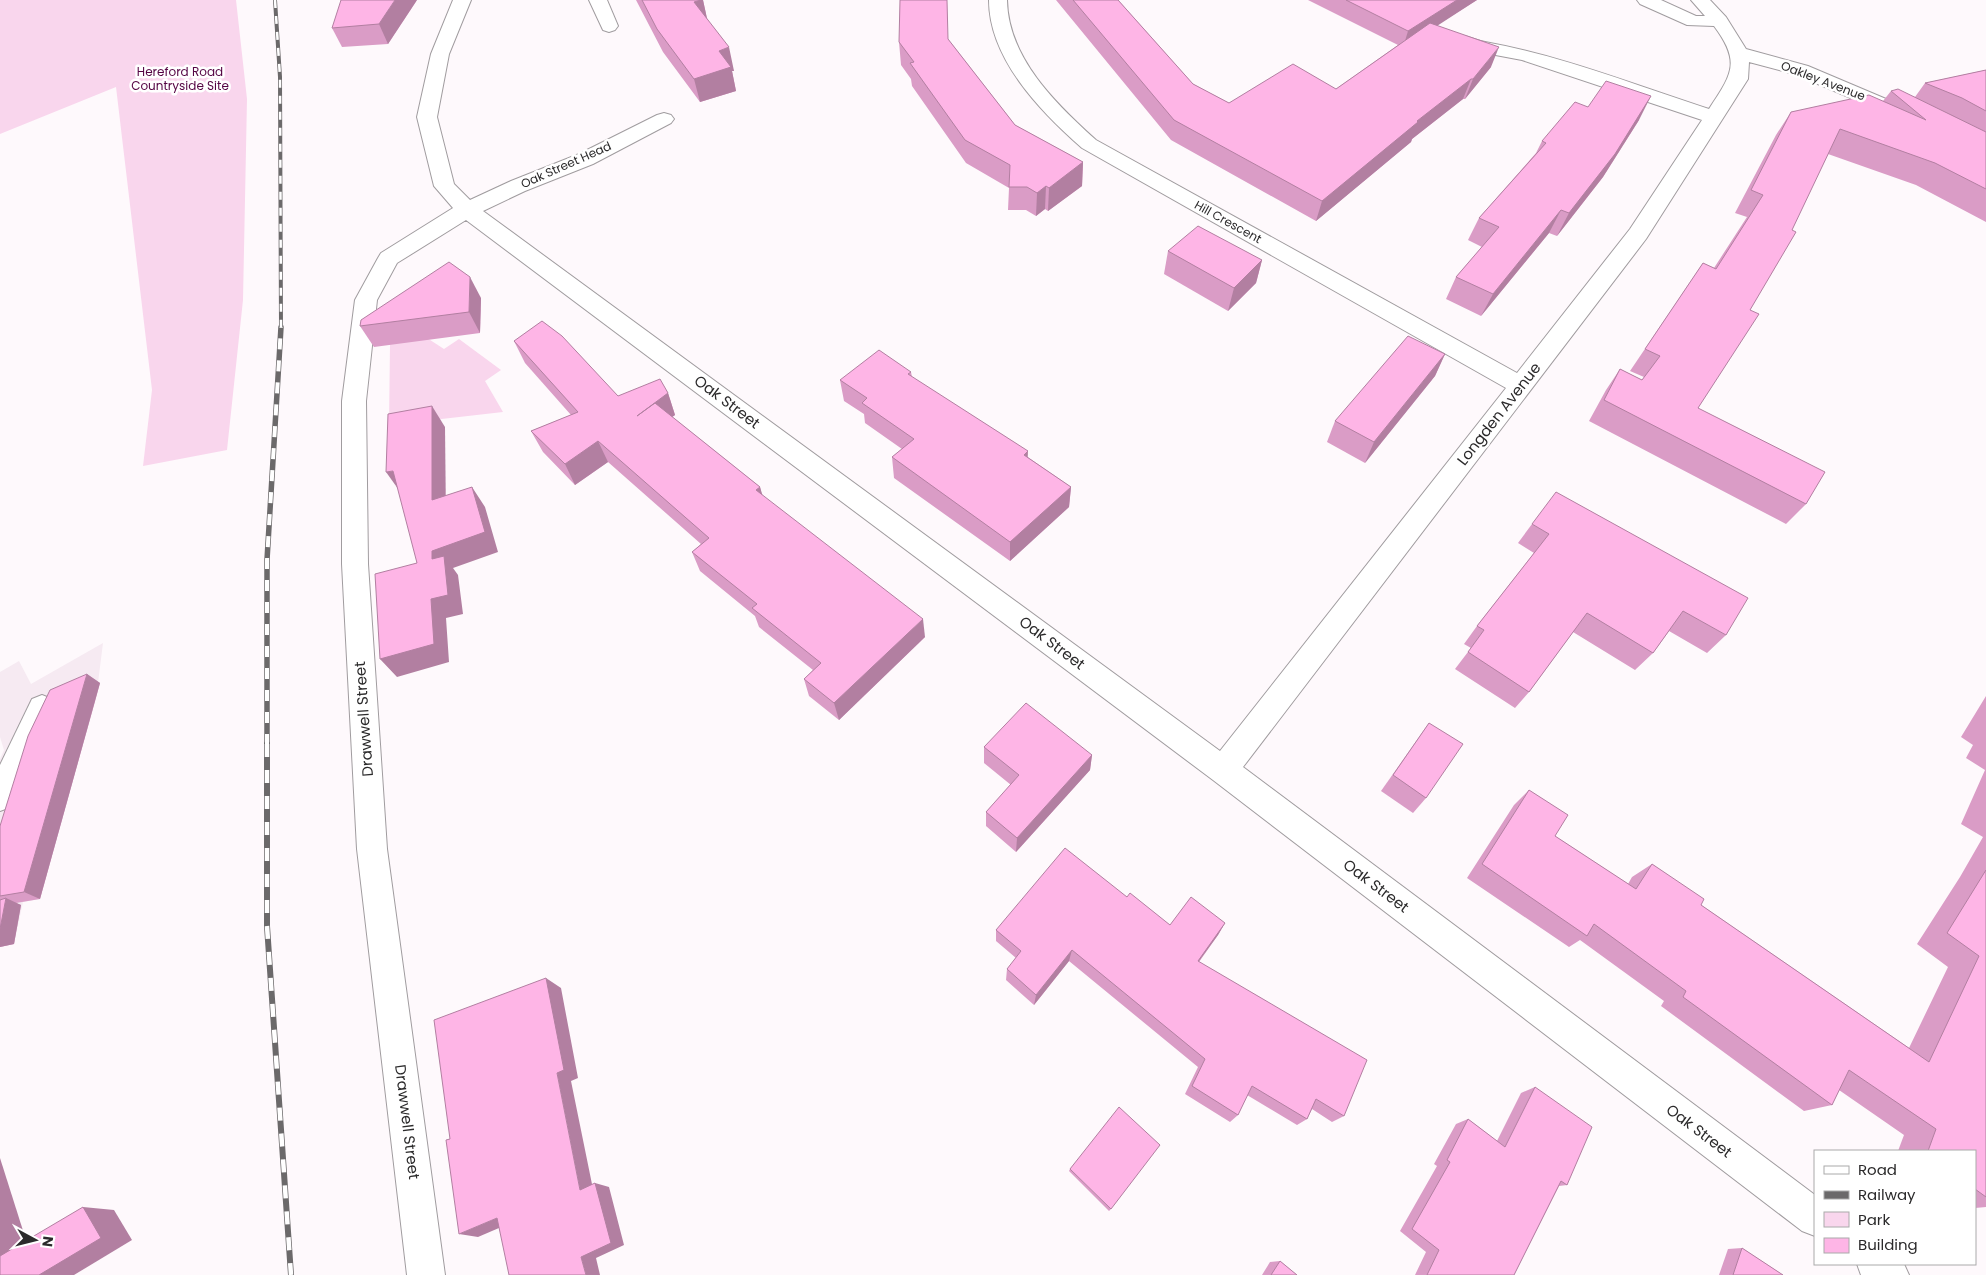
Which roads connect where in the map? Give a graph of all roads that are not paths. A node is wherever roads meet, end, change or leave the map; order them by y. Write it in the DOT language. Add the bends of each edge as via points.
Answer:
graph roads {
  1 [pos="462,0"];
  2 [pos="598,0"];
  3 [pos="998,0"];
  4 [pos="1646,0"];
  5 [pos="1700,0"];
  6 [pos="1720,21"];
  7 [pos="609,26"];
  8 [pos="1446,34"];
  9 [pos="1736,47"];
  10 [pos="1714,116"];
  11 [pos="664,119"];
  12 [pos="1918,120"];
  13 [pos="467,210"];
  14 [pos="1520,386"];
  15 [pos="48,697"];
  16 [pos="1223,770"];
  17 [pos="0,797"];
  18 [pos="1814,1217"];
  19 [pos="1876,1265"];
  20 [pos="426,1275"];
  21 [pos="1890,1275"];
  1 -- 13 [label="street, Oak Street" via="440,54 427,117 444,186"];
  2 -- 7 [label="street"];
  3 -- 14 [label="street, Hill Crescent" via="1003,32 1015,60 1057,116 1089,144"];
  4 -- 6 [label="street" via="1693,21"];
  5 -- 6 [label="street"];
  6 -- 9 [label="street"];
  8 -- 10 [label="street" via="1476,46 1526,54"];
  9 -- 10 [label="street, Longden Avenue" via="1740,61 1738,78"];
  9 -- 12 [label="street, Oakley Avenue" via="1801,70"];
  10 -- 14 [label="street, Longden Avenue" via="1638,234"];
  11 -- 13 [label="street, Oak Street Head" via="586,159"];
  13 -- 16 [label="street, Oak Street"];
  13 -- 20 [label="street, Drawwell Street" via="389,258 366,300 354,401 354,564 372,849"];
  14 -- 16 [label="street, Longden Avenue"];
  15 -- 17 [label="street"];
  16 -- 18 [label="street, Oak Street"];
  19 -- 21 [label="street"];
}
